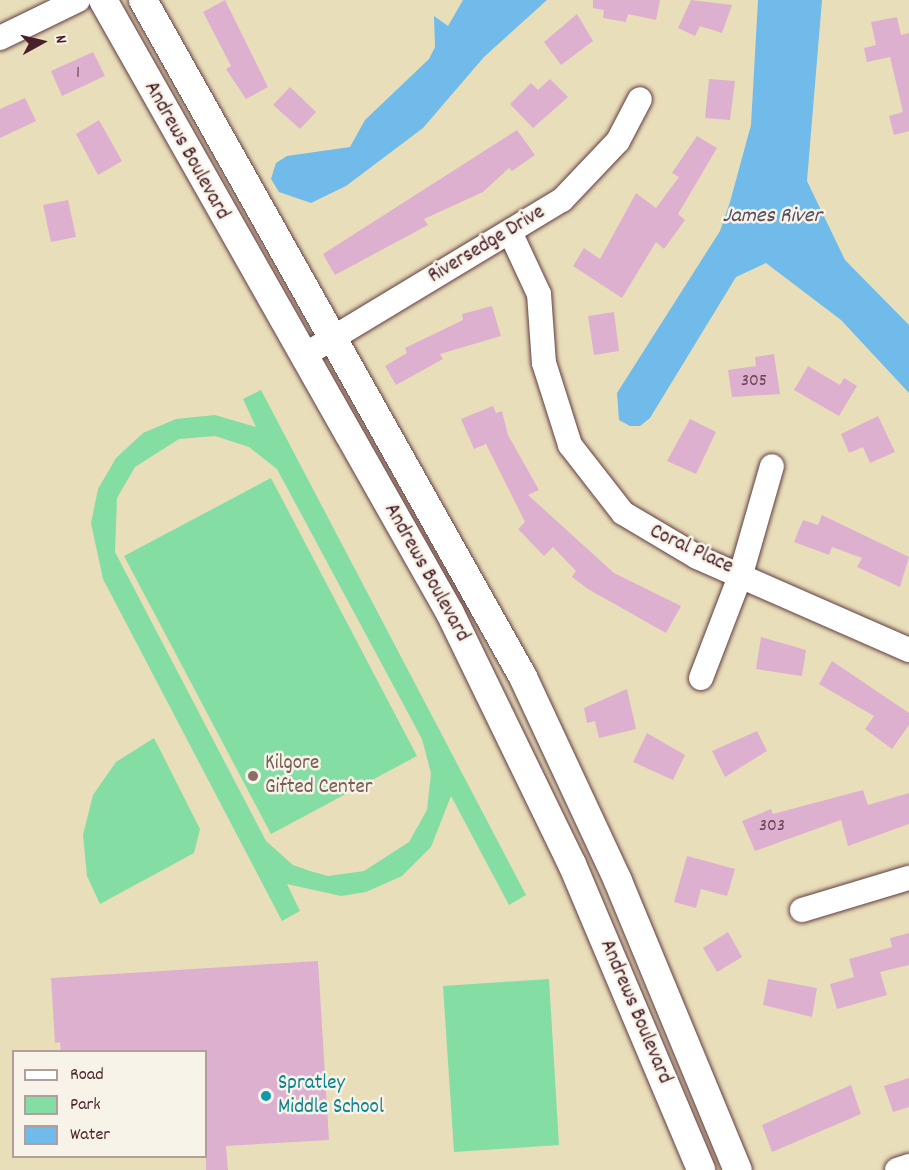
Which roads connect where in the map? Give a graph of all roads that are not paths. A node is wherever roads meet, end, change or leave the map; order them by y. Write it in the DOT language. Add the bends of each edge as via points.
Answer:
graph roads {
  1 [pos="78,0"];
  2 [pos="103,0"];
  3 [pos="143,0"];
  4 [pos="0,38"];
  5 [pos="640,99"];
  6 [pos="511,234"];
  7 [pos="334,339"];
  8 [pos="303,356"];
  9 [pos="772,466"];
  10 [pos="741,574"];
  11 [pos="909,650"];
  12 [pos="701,678"];
  13 [pos="909,878"];
  14 [pos="802,910"];
  15 [pos="909,1166"];
  16 [pos="701,1170"];
  17 [pos="738,1170"];
  18 [pos="897,1170"];
  1 -- 4 [label="street"];
  2 -- 8 [label="street, Andrews Boulevard"];
  3 -- 7 [label="street, Andrews Boulevard"];
  5 -- 6 [label="street, Riversedge Drive" via="618,141 591,175"];
  6 -- 7 [label="street, Riversedge Drive"];
  6 -- 10 [label="street, Coral Place" via="539,294 544,363 570,445 623,513 657,538"];
  7 -- 8 [label="street, Riversedge Drive"];
  7 -- 17 [label="street, Andrews Boulevard" via="539,710 627,903"];
  8 -- 16 [label="street, Andrews Boulevard" via="450,613 530,773"];
  9 -- 10 [label="street"];
  10 -- 11 [label="street, Coral Place"];
  10 -- 12 [label="street"];
  13 -- 14 [label="street"];
  15 -- 18 [label="street"];
}
